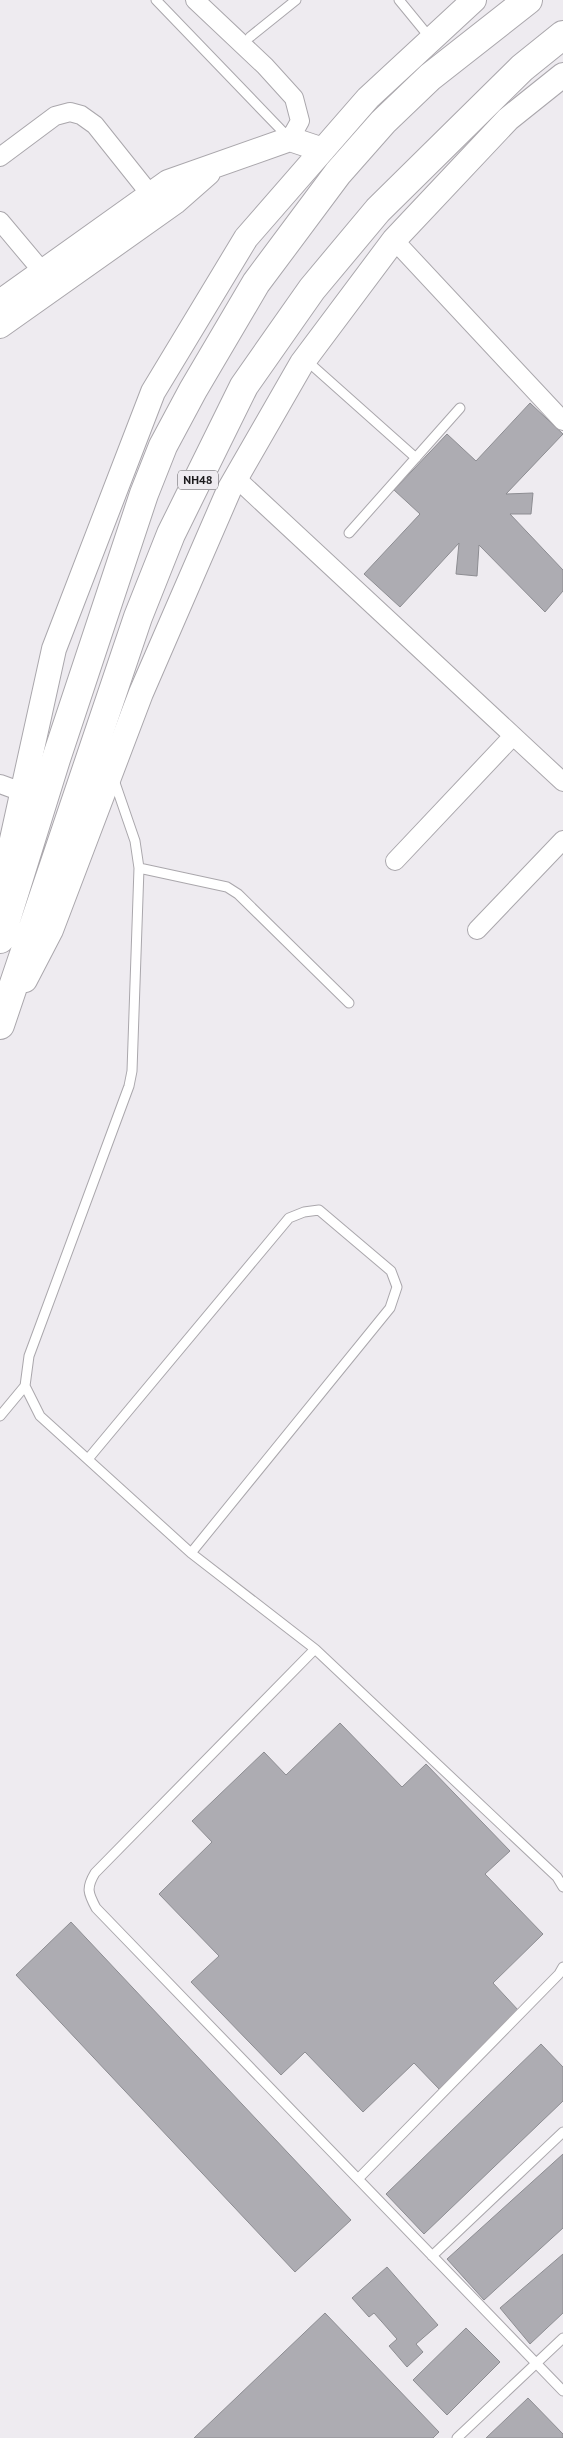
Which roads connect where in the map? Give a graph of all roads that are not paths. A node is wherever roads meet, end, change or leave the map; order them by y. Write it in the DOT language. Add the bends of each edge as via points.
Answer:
graph roads {
  1 [pos="156,0"];
  2 [pos="195,0"];
  3 [pos="296,0"];
  4 [pos="399,0"];
  5 [pos="474,0"];
  6 [pos="528,0"];
  7 [pos="563,35"];
  8 [pos="250,37"];
  9 [pos="431,40"];
  10 [pos="563,75"];
  11 [pos="290,139"];
  12 [pos="323,150"];
  13 [pos="0,157"];
  14 [pos="217,165"];
  15 [pos="150,194"];
  16 [pos="0,221"];
  17 [pos="394,240"];
  18 [pos="42,271"];
  19 [pos="0,302"];
  20 [pos="0,326"];
  21 [pos="305,359"];
  22 [pos="460,408"];
  23 [pos="563,421"];
  24 [pos="416,458"];
  25 [pos="236,478"];
  26 [pos="349,533"];
  27 [pos="513,736"];
  28 [pos="111,772"];
  29 [pos="563,782"];
  30 [pos="0,784"];
  31 [pos="22,792"];
  32 [pos="563,840"];
  33 [pos="396,861"];
  34 [pos="139,868"];
  35 [pos="0,894"];
  36 [pos="477,930"];
  37 [pos="0,939"];
  38 [pos="349,1003"];
  39 [pos="0,1025"];
  40 [pos="0,1029"];
  41 [pos="25,1386"];
  42 [pos="0,1416"];
  43 [pos="88,1459"];
  44 [pos="191,1553"];
  45 [pos="315,1648"];
  46 [pos="563,1887"];
  47 [pos="563,1967"];
  48 [pos="563,2132"];
  49 [pos="358,2179"];
  50 [pos="432,2256"];
  51 [pos="563,2338"];
  52 [pos="536,2363"];
  53 [pos="563,2391"];
  54 [pos="457,2438"];
  1 -- 11 [label="lane"];
  2 -- 11 [label="street" via="266,66 294,98 300,121"];
  3 -- 8 [label="lane"];
  4 -- 9 [label="lane"];
  5 -- 9 [label="street"];
  6 -- 37 [label="highway" via="430,77 383,122 338,173 256,283 193,390 163,446 144,494"];
  7 -- 39 [label="highway, NH48" via="522,68 378,210 312,289 244,386 171,534 138,616"];
  9 -- 12 [label="street" via="368,98"];
  10 -- 17 [label="street" via="508,119"];
  11 -- 12 [label="street"];
  11 -- 14 [label="street"];
  12 -- 31 [label="street" via="246,238 153,392 54,648"];
  13 -- 15 [label="street" via="55,116 70,112 95,124"];
  14 -- 15 [label="street" via="168,182"];
  14 -- 20 [label="street" via="175,202"];
  15 -- 18 [label="street"];
  16 -- 18 [label="street"];
  17 -- 21 [label="street"];
  17 -- 23 [label="street"];
  18 -- 19 [label="street"];
  21 -- 24 [label="lane"];
  21 -- 25 [label="street"];
  22 -- 24 [label="lane"];
  24 -- 26 [label="lane"];
  25 -- 27 [label="street"];
  25 -- 28 [label="street" via="141,693"];
  27 -- 29 [label="street"];
  27 -- 33 [label="street"];
  28 -- 34 [label="lane" via="135,841"];
  28 -- 40 [label="street" via="51,930"];
  30 -- 31 [label="street"];
  31 -- 35 [label="street"];
  32 -- 36 [label="street"];
  34 -- 38 [label="lane" via="227,887 238,894"];
  34 -- 41 [label="lane" via="129,1086 29,1356"];
  41 -- 42 [label="lane"];
  41 -- 43 [label="lane" via="40,1416"];
  43 -- 44 [label="lane"];
  43 -- 44 [label="lane" via="289,1218 319,1210 391,1271 397,1287 390,1308"];
  44 -- 45 [label="lane"];
  45 -- 46 [label="lane" via="558,1877"];
  45 -- 49 [label="lane" via="95,1873 88,1884 96,1908"];
  47 -- 49 [label="lane"];
  48 -- 50 [label="lane"];
  49 -- 50 [label="lane"];
  50 -- 52 [label="lane"];
  51 -- 52 [label="lane"];
  52 -- 53 [label="lane"];
  52 -- 54 [label="lane"];
}
